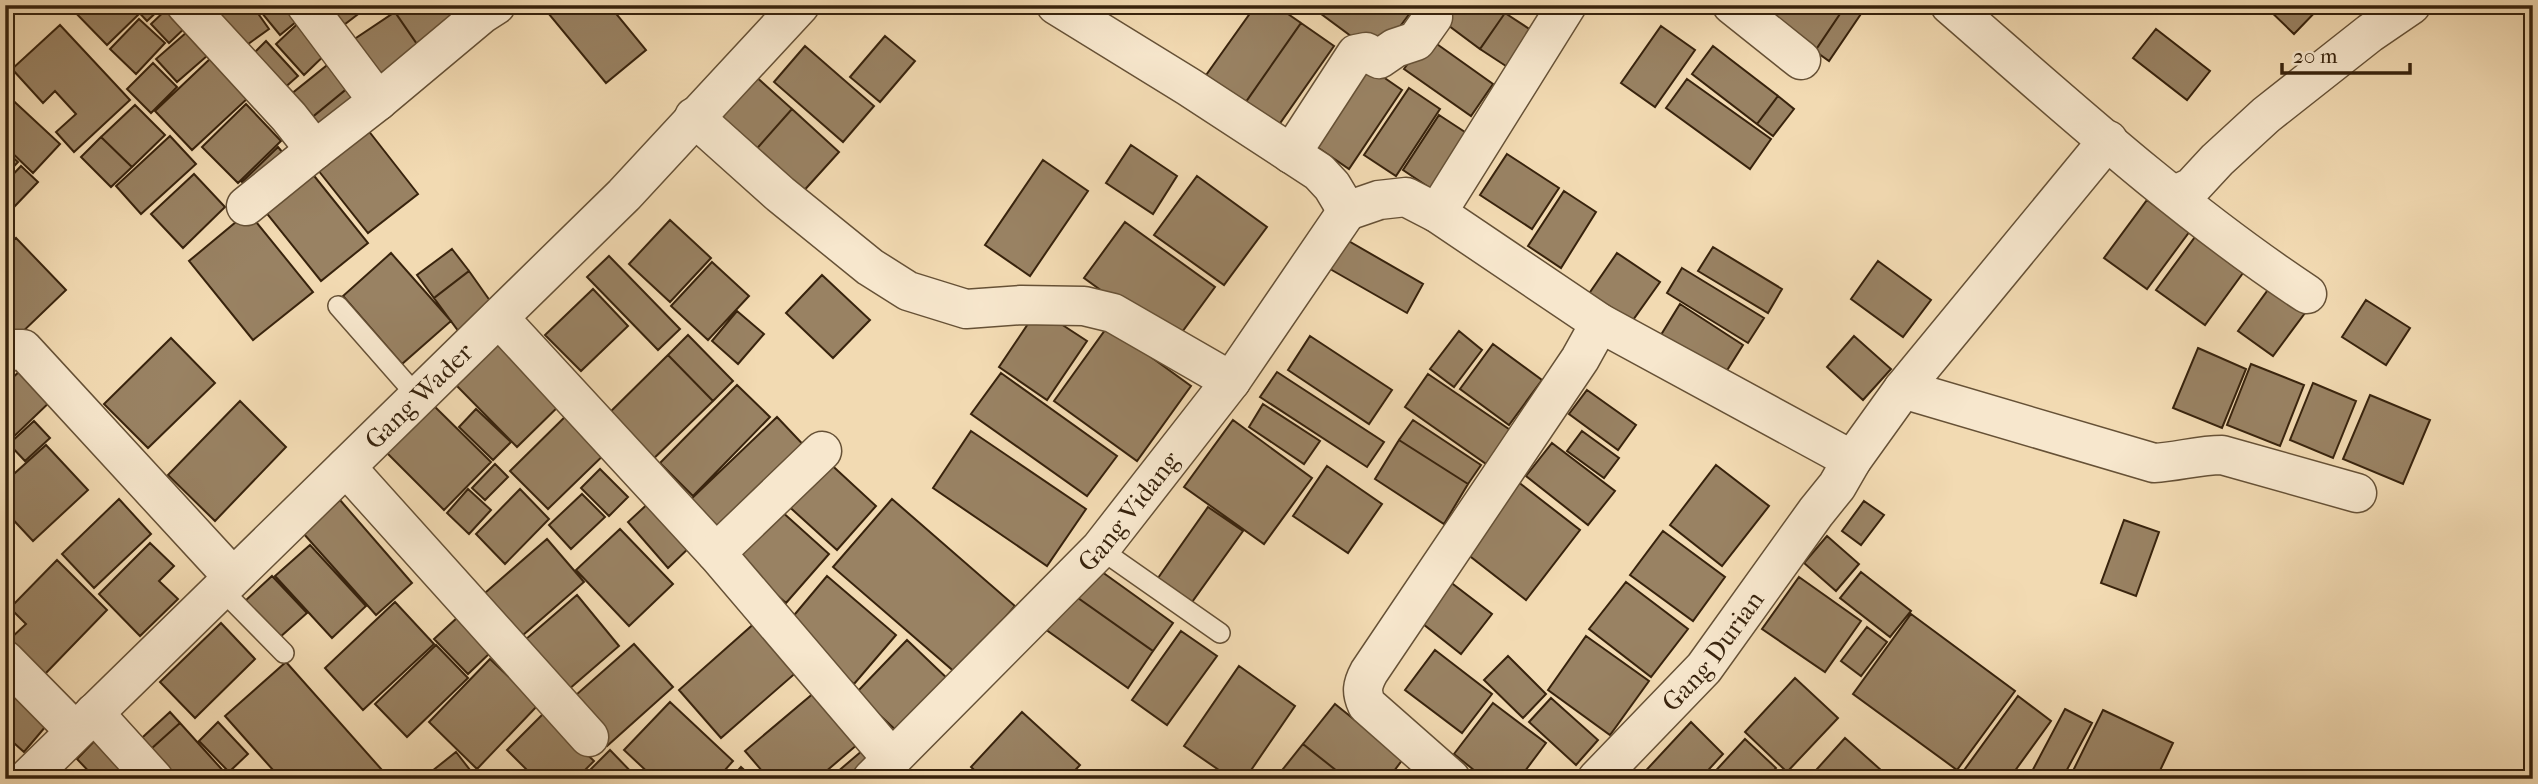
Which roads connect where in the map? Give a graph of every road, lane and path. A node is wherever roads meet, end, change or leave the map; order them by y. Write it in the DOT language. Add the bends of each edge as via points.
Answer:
graph roads {
  1 [pos="186,5"];
  2 [pos="306,5"];
  3 [pos="800,5"];
  4 [pos="1056,5"];
  5 [pos="1567,5"];
  6 [pos="1732,5"];
  7 [pos="1950,5"];
  8 [pos="2411,5"];
  9 [pos="491,8"];
  10 [pos="1433,17"];
  11 [pos="1801,60"];
  12 [pos="378,101"];
  13 [pos="694,117"];
  14 [pos="2108,140"];
  15 [pos="315,150"];
  16 [pos="1291,154"];
  17 [pos="2175,195"];
  18 [pos="246,206"];
  19 [pos="1347,211"];
  20 [pos="1437,213"];
  21 [pos="2307,295"];
  22 [pos="338,306"];
  23 [pos="499,318"];
  24 [pos="1591,340"];
  25 [pos="5,354"];
  26 [pos="1231,381"];
  27 [pos="1903,389"];
  28 [pos="417,396"];
  29 [pos="822,451"];
  30 [pos="346,467"];
  31 [pos="1835,486"];
  32 [pos="2357,493"];
  33 [pos="1100,549"];
  34 [pos="716,553"];
  35 [pos="227,582"];
  36 [pos="1220,633"];
  37 [pos="284,653"];
  38 [pos="5,660"];
  39 [pos="85,722"];
  40 [pos="589,737"];
  41 [pos="882,769"];
  42 [pos="27,779"];
  43 [pos="154,779"];
  44 [pos="1451,779"];
  45 [pos="1597,779"];
  1 -- 15 [label="street"];
  2 -- 12 [label="street"];
  3 -- 13 [label="street, Gang Wader"];
  4 -- 16 [label="street"];
  5 -- 20 [label="street"];
  6 -- 11 [label="street"];
  7 -- 14 [label="street"];
  8 -- 17 [label="street" via="2266,115 2192,187"];
  9 -- 12 [label="street"];
  10 -- 16 [label="street" via="1416,41 1379,59 1366,52 1356,54"];
  12 -- 15 [label="street"];
  13 -- 23 [label="street, Gang Wader" via="624,195"];
  13 -- 26 [label="street" via="780,194 908,291 966,309 1084,306 1113,313"];
  14 -- 17 [label="street"];
  14 -- 27 [label="street, Gang Durian"];
  15 -- 18 [label="street"];
  16 -- 19 [label="street" via="1332,186"];
  17 -- 21 [label="street"];
  19 -- 20 [label="street" via="1406,197"];
  19 -- 26 [label="street, Gang Vidang"];
  20 -- 24 [label="street"];
  22 -- 28 [label="lane"];
  23 -- 28 [label="street, Gang Wader"];
  23 -- 34 [label="street"];
  24 -- 31 [label="street"];
  24 -- 44 [label="street" via="1363,684 1367,705"];
  25 -- 35 [label="street" via="9,349 23,349"];
  26 -- 33 [label="street, Gang Vidang"];
  27 -- 31 [label="street, Gang Durian"];
  27 -- 32 [label="street" via="2154,463 2222,455"];
  28 -- 30 [label="street, Gang Wader"];
  29 -- 34 [label="street"];
  30 -- 35 [label="street, Gang Wader"];
  30 -- 40 [label="street"];
  31 -- 45 [label="street, Gang Durian" via="1704,668"];
  33 -- 36 [label="lane"];
  33 -- 41 [label="street, Gang Vidang"];
  34 -- 41 [label="street"];
  35 -- 37 [label="lane"];
  35 -- 39 [label="street, Gang Wader"];
  38 -- 39 [label="street"];
  39 -- 42 [label="street, Gang Wader"];
  39 -- 43 [label="street"];
}
